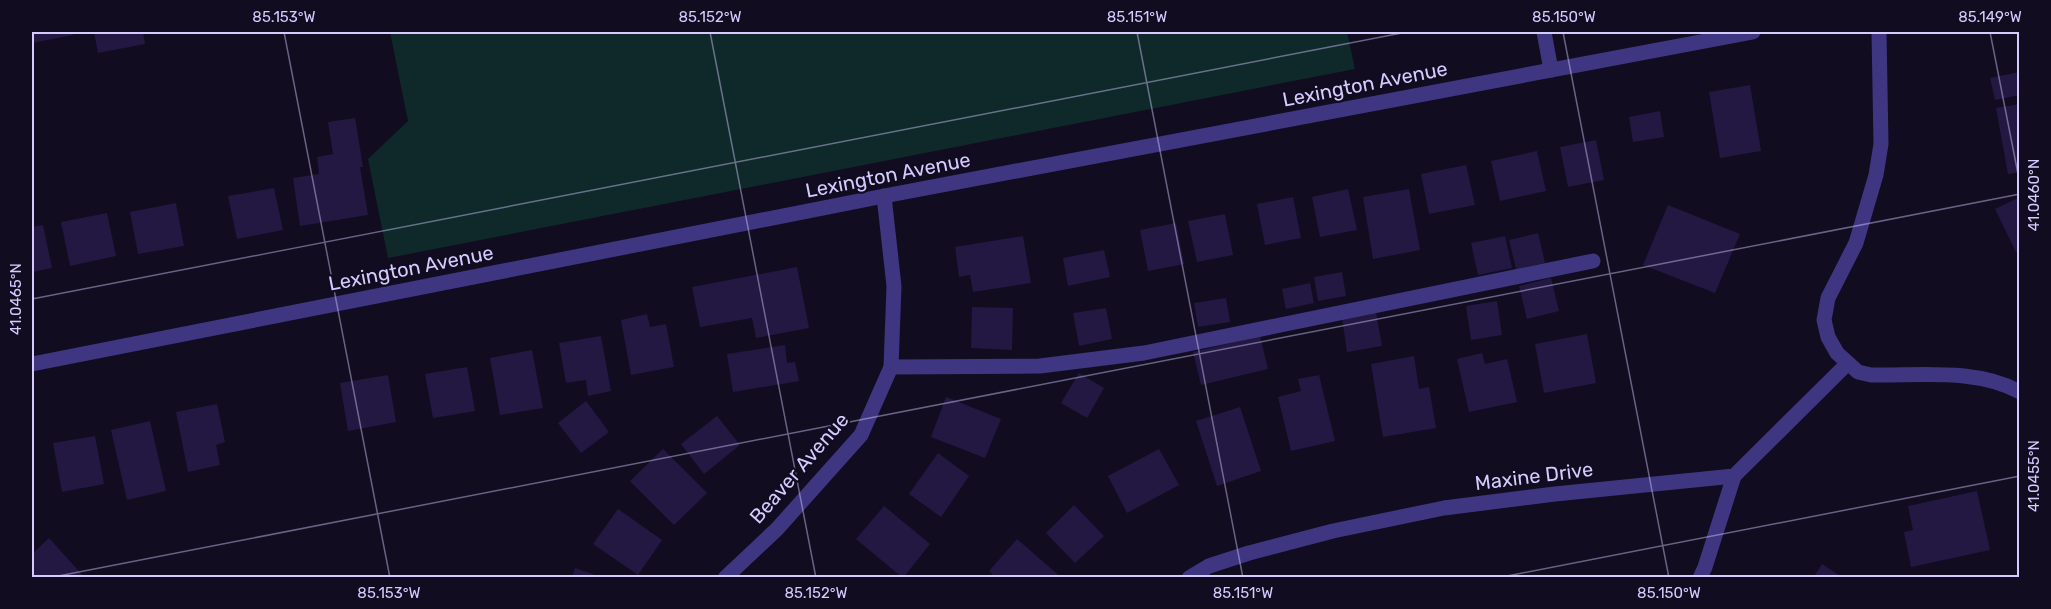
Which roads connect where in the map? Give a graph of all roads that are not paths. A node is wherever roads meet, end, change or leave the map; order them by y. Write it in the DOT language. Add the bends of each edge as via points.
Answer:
graph roads {
  1 [pos="1544,32"];
  2 [pos="1753,32"];
  3 [pos="1879,32"];
  4 [pos="1551,70"];
  5 [pos="884,196"];
  6 [pos="1593,261"];
  7 [pos="32,364"];
  8 [pos="1847,364"];
  9 [pos="891,367"];
  10 [pos="2019,392"];
  11 [pos="1734,476"];
  12 [pos="725,578"];
  13 [pos="1190,578"];
  14 [pos="1700,578"];
  1 -- 4 [label="street"];
  2 -- 4 [label="street, Lexington Avenue"];
  3 -- 8 [label="street" via="1881,144 1876,175 1856,243 1828,298 1824,320 1828,337"];
  4 -- 5 [label="street, Lexington Avenue"];
  5 -- 7 [label="street, Lexington Avenue"];
  5 -- 9 [label="street, Beaver Avenue" via="894,286"];
  6 -- 9 [label="street" via="1111,358 1041,366"];
  8 -- 10 [label="street" via="1871,375 1985,378"];
  8 -- 11 [label="street"];
  9 -- 12 [label="street, Beaver Avenue" via="861,435 777,529"];
  11 -- 13 [label="street, Maxine Drive" via="1444,508 1249,552 1209,566"];
  11 -- 14 [label="street"];
}
